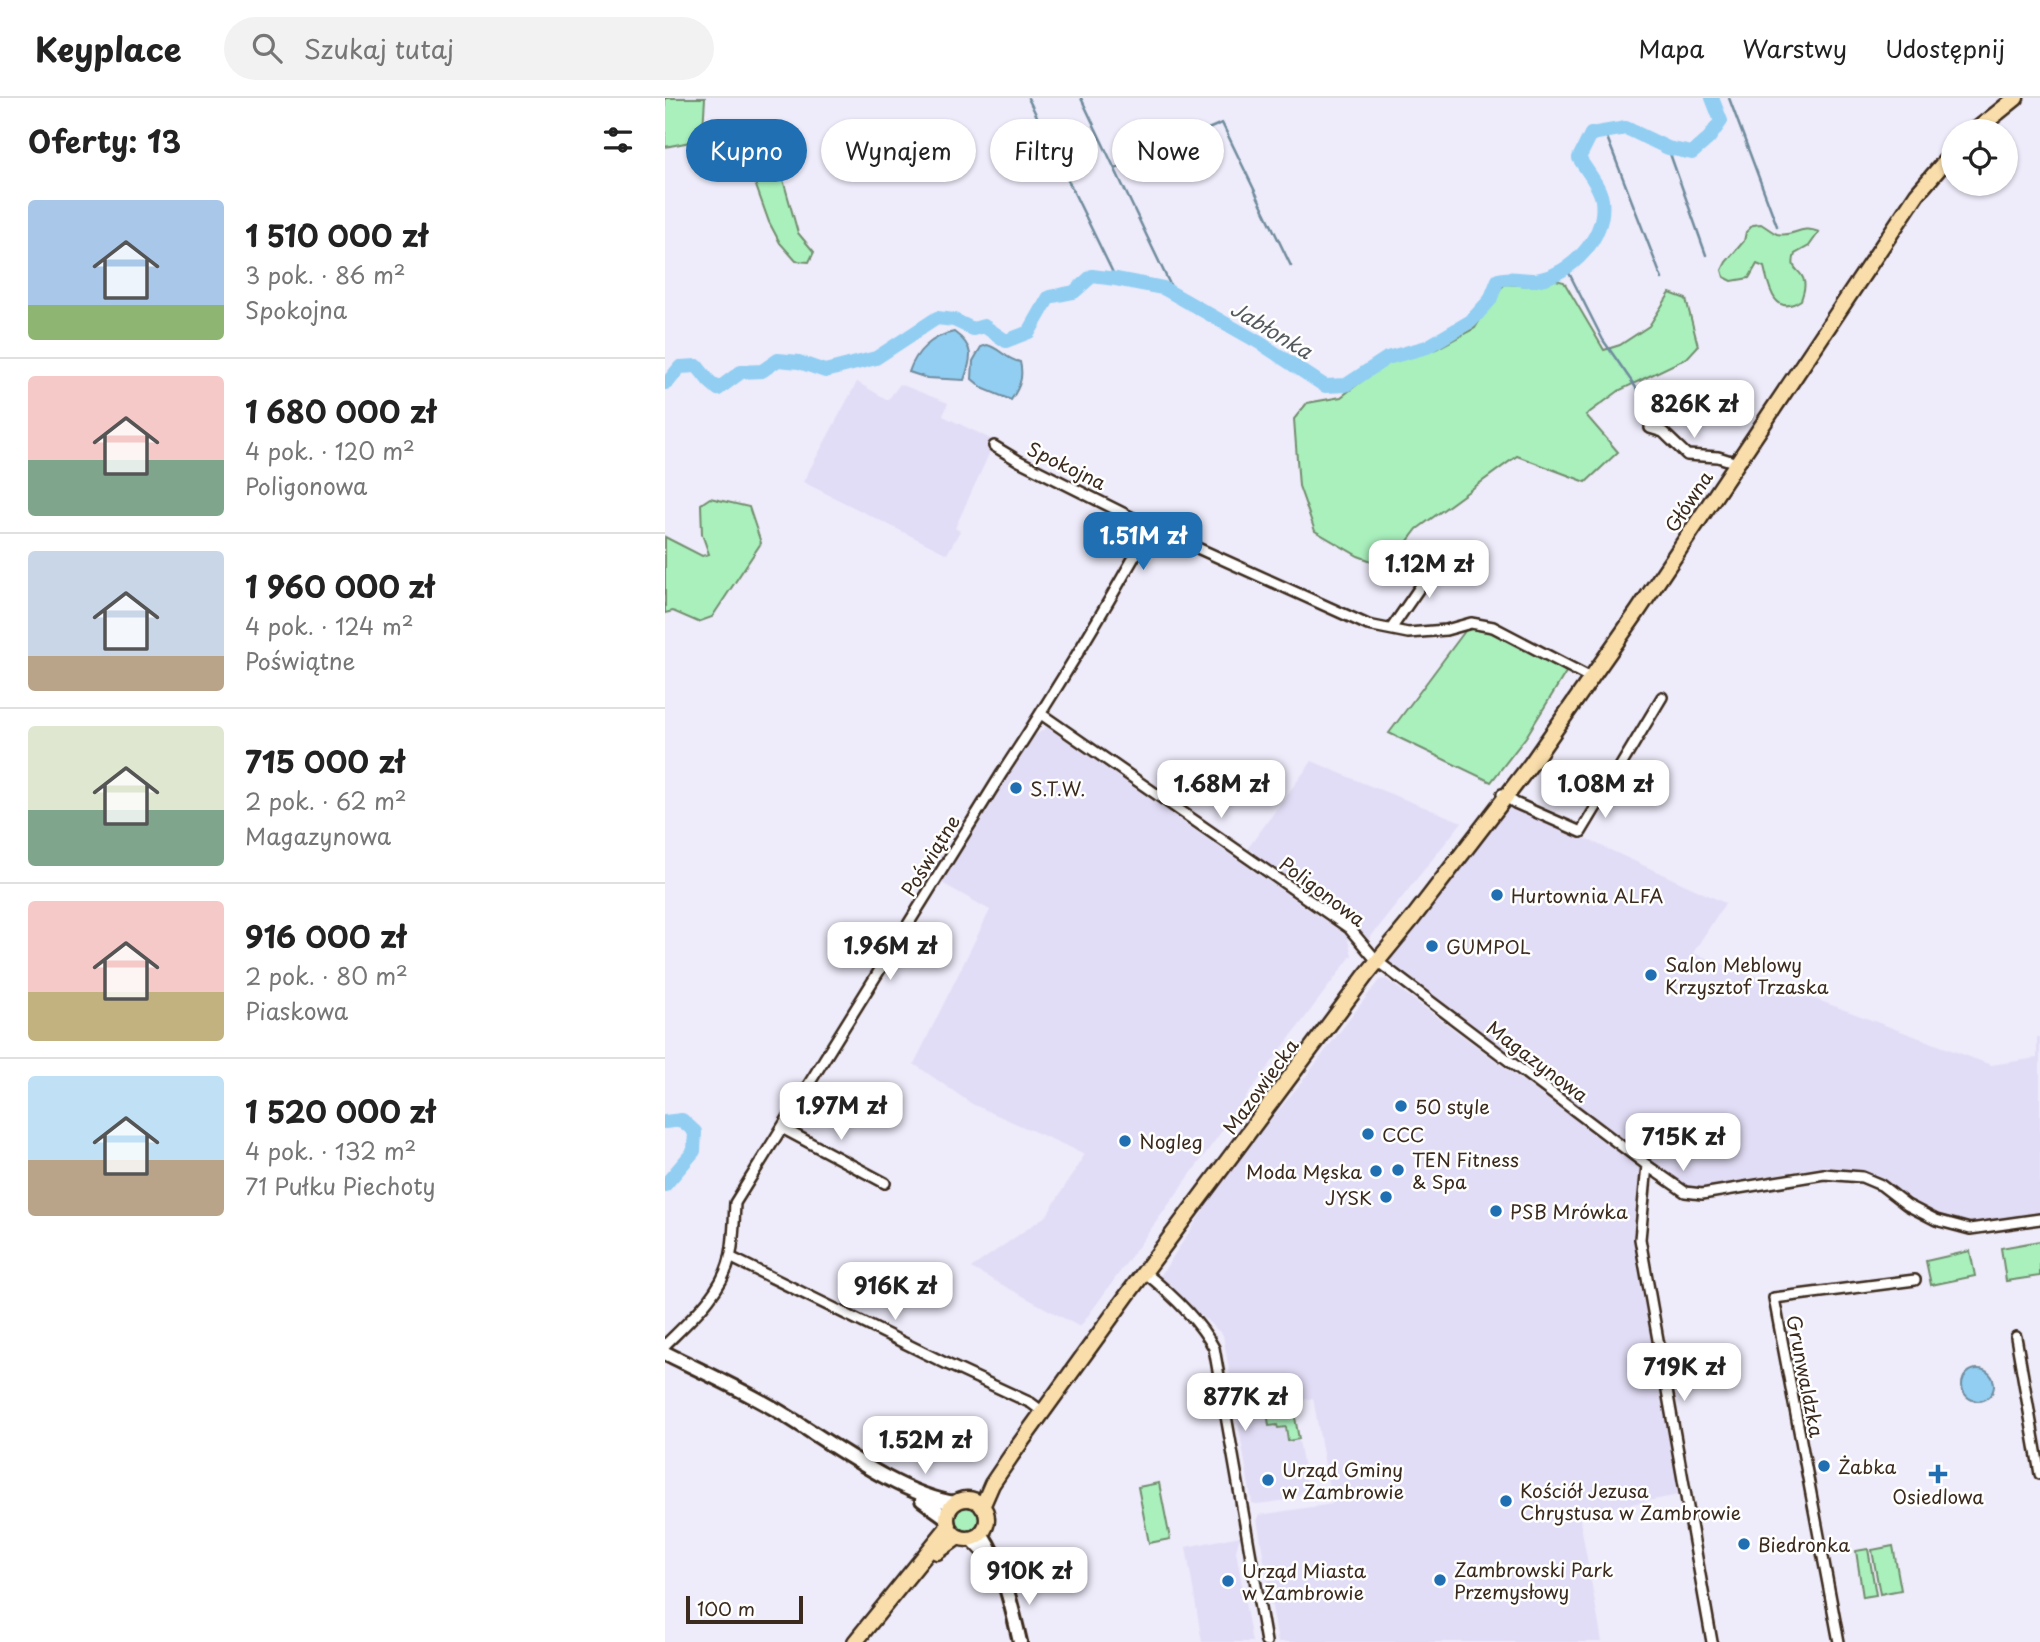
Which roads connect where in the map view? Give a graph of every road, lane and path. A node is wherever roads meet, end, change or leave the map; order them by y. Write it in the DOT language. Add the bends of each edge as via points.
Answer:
graph roads {
  1 [pos="2015,98"];
  2 [pos="1990,119"];
  3 [pos="1941,166"];
  4 [pos="1650,428"];
  5 [pos="994,446"];
  6 [pos="1737,463"];
  7 [pos="1151,527"];
  8 [pos="1442,555"];
  9 [pos="1391,629"];
  10 [pos="1591,678"];
  11 [pos="1663,697"];
  12 [pos="1041,714"];
  13 [pos="1504,795"];
  14 [pos="1375,959"];
  15 [pos="782,1128"];
  16 [pos="1647,1164"];
  17 [pos="885,1183"];
  18 [pos="2040,1219"];
  19 [pos="730,1257"];
  20 [pos="1142,1270"];
  21 [pos="1915,1280"];
  22 [pos="2016,1337"];
  23 [pos="665,1345"];
  24 [pos="665,1353"];
  25 [pos="1040,1410"];
  26 [pos="2040,1474"];
  27 [pos="886,1477"];
  28 [pos="955,1503"];
  29 [pos="977,1503"];
  30 [pos="961,1531"];
  31 [pos="855,1642"];
  32 [pos="863,1642"];
  33 [pos="1020,1642"];
  34 [pos="1266,1642"];
  35 [pos="1712,1642"];
  36 [pos="1839,1642"];
  1 -- 2 [label="main road"];
  3 -- 6 [label="main road, Główna" via="1917,194"];
  4 -- 6 [label="street" via="1663,432 1687,455"];
  5 -- 7 [label="street, Spokojna"];
  6 -- 10 [label="main road, Główna"];
  7 -- 9 [label="street, Spokojna" via="1369,625"];
  7 -- 12 [label="street, Poświątne"];
  8 -- 9 [label="street"];
  9 -- 10 [label="street, Spokojna" via="1408,633 1471,623 1493,627"];
  10 -- 13 [label="main road, Główna"];
  11 -- 13 [label="street" via="1581,832"];
  12 -- 14 [label="street, Poligonowa" via="1349,928"];
  12 -- 15 [label="street, Poświątne"];
  13 -- 14 [label="main road, Mazowiecka"];
  14 -- 16 [label="street, Magazynowa"];
  14 -- 20 [label="main road, Mazowiecka" via="1292,1061"];
  15 -- 17 [label="street"];
  15 -- 19 [label="street, Poświątne" via="736,1203"];
  16 -- 18 [label="street, Magazynowa" via="1685,1192 1702,1194 1824,1174 1862,1177 1936,1220 1970,1229"];
  16 -- 35 [label="street" via="1640,1239"];
  19 -- 23 [label="street, Poświątne" via="722,1283"];
  19 -- 25 [label="street"];
  20 -- 25 [label="main road, Mazowiecka"];
  20 -- 34 [label="street" via="1178,1303 1214,1348"];
  21 -- 36 [label="street, Grunwaldzka" via="1774,1298"];
  22 -- 26 [label="street"];
  24 -- 27 [label="street" via="727,1382"];
  25 -- 29 [label="main road, Mazowiecka"];
  27 -- 28 [label="street" via="939,1501"];
  27 -- 30 [label="street" via="936,1508"];
  28 -- 29 [label="main road" via="966,1499"];
  28 -- 30 [label="main road" via="949,1509"];
  29 -- 30 [label="main road" via="986,1522"];
  30 -- 31 [label="main road"];
  30 -- 32 [label="main road" via="924,1565"];
  30 -- 33 [label="street" via="986,1553 1005,1581"];
}
